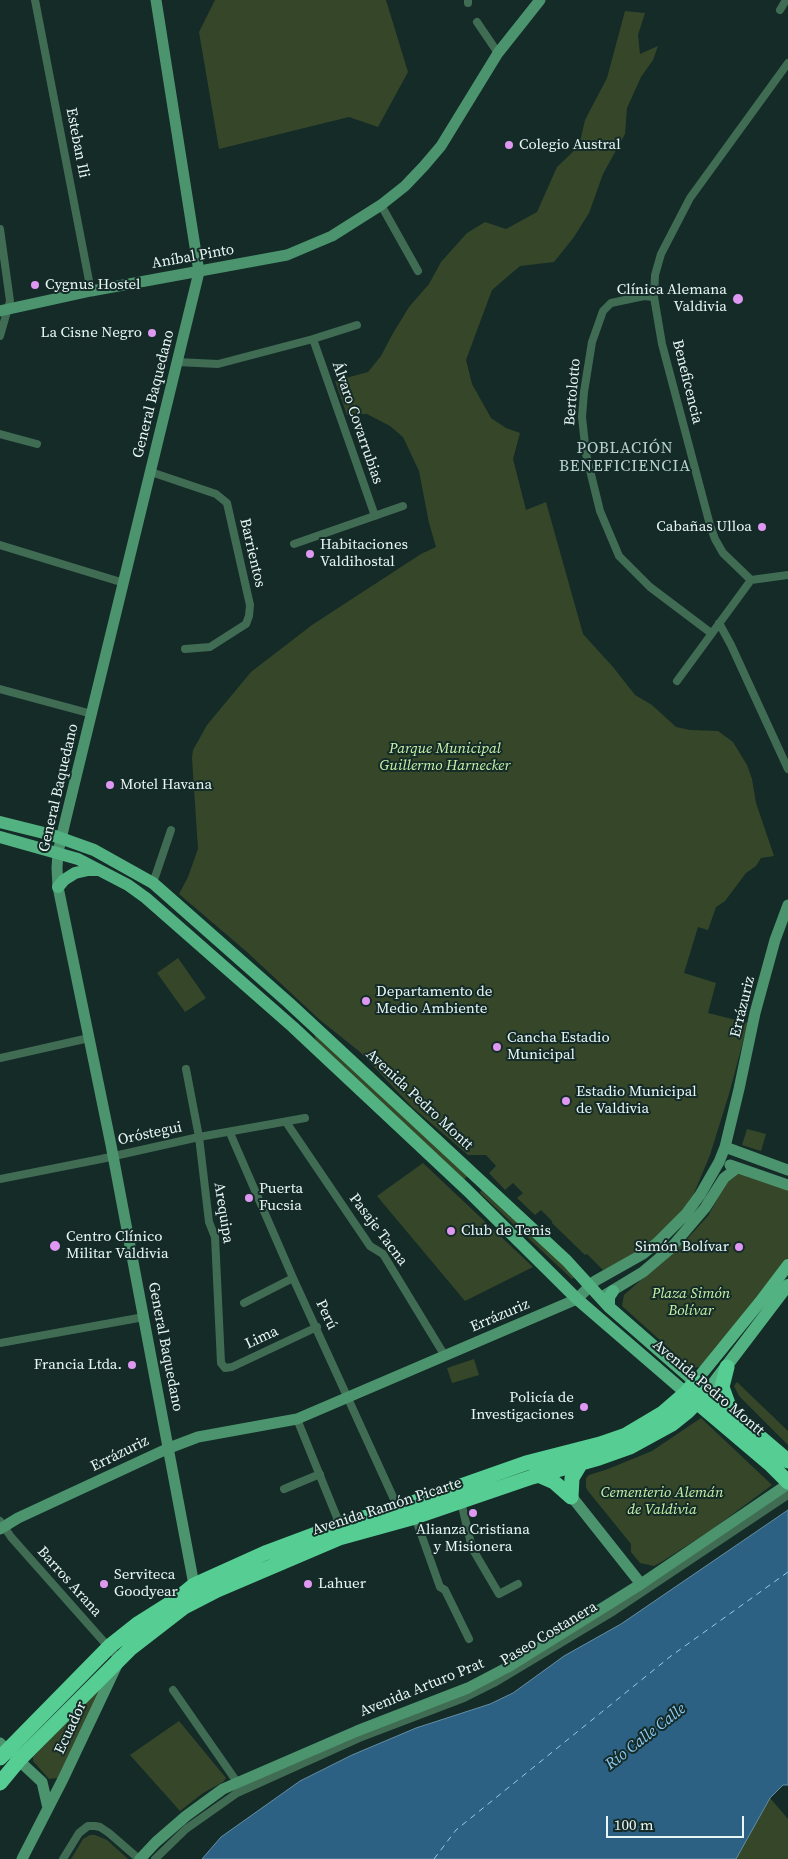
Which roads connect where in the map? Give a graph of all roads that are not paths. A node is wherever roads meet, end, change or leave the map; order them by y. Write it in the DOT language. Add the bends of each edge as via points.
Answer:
graph roads {
  1 [pos="35,0"];
  2 [pos="156,0"];
  3 [pos="540,0"];
  4 [pos="786,0"];
  5 [pos="780,10"];
  6 [pos="477,22"];
  7 [pos="498,53"];
  8 [pos="788,63"];
  9 [pos="381,205"];
  10 [pos="0,229"];
  11 [pos="418,271"];
  12 [pos="199,272"];
  13 [pos="91,291"];
  14 [pos="654,297"];
  15 [pos="4,310"];
  16 [pos="357,325"];
  17 [pos="0,336"];
  18 [pos="313,339"];
  19 [pos="177,362"];
  20 [pos="0,434"];
  21 [pos="37,444"];
  22 [pos="151,472"];
  23 [pos="403,506"];
  24 [pos="376,516"];
  25 [pos="294,544"];
  26 [pos="0,545"];
  27 [pos="788,575"];
  28 [pos="751,580"];
  29 [pos="124,583"];
  30 [pos="719,623"];
  31 [pos="711,632"];
  32 [pos="185,649"];
  33 [pos="677,681"];
  34 [pos="0,689"];
  35 [pos="92,714"];
  36 [pos="788,769"];
  37 [pos="0,822"];
  38 [pos="171,830"];
  39 [pos="0,836"];
  40 [pos="62,838"];
  41 [pos="58,852"];
  42 [pos="102,870"];
  43 [pos="153,883"];
  44 [pos="58,887"];
  45 [pos="788,905"];
  46 [pos="302,1016"];
  47 [pos="293,1027"];
  48 [pos="89,1038"];
  49 [pos="0,1058"];
  50 [pos="186,1069"];
  51 [pos="305,1118"];
  52 [pos="286,1122"];
  53 [pos="230,1132"];
  54 [pos="199,1138"];
  55 [pos="725,1147"];
  56 [pos="113,1156"];
  57 [pos="719,1162"];
  58 [pos="737,1168"];
  59 [pos="788,1170"];
  60 [pos="0,1179"];
  61 [pos="478,1180"];
  62 [pos="788,1185"];
  63 [pos="467,1190"];
  64 [pos="788,1265"];
  65 [pos="293,1278"];
  66 [pos="788,1284"];
  67 [pos="589,1286"];
  68 [pos="614,1291"];
  69 [pos="577,1299"];
  70 [pos="244,1303"];
  71 [pos="605,1303"];
  72 [pos="144,1316"];
  73 [pos="316,1327"];
  74 [pos="0,1342"];
  75 [pos="445,1356"];
  76 [pos="221,1363"];
  77 [pos="727,1367"];
  78 [pos="696,1393"];
  79 [pos="348,1397"];
  80 [pos="732,1413"];
  81 [pos="297,1419"];
  82 [pos="169,1448"];
  83 [pos="780,1460"];
  84 [pos="581,1463"];
  85 [pos="526,1464"];
  86 [pos="544,1473"];
  87 [pos="320,1474"];
  88 [pos="788,1482"];
  89 [pos="284,1489"];
  90 [pos="788,1495"];
  91 [pos="571,1497"];
  92 [pos="460,1502"];
  93 [pos="398,1508"];
  94 [pos="415,1517"];
  95 [pos="1,1525"];
  96 [pos="340,1525"];
  97 [pos="518,1584"];
  98 [pos="641,1584"];
  99 [pos="194,1585"];
  100 [pos="469,1639"];
  101 [pos="110,1646"];
  102 [pos="120,1660"];
  103 [pos="173,1690"];
  104 [pos="2,1750"];
  105 [pos="19,1760"];
  106 [pos="63,1779"];
  107 [pos="42,1782"];
  108 [pos="237,1782"];
  109 [pos="0,1783"];
  110 [pos="48,1808"];
  111 [pos="22,1859"];
  112 [pos="63,1859"];
  113 [pos="139,1859"];
  114 [pos="155,1859"];
  1 -- 13 [label="street, Esteban Ili"];
  2 -- 12 [label="main road, General Baquedano"];
  3 -- 7 [label="main road, Aníbal Pinto"];
  4 -- 5 [label="street"];
  6 -- 7 [label="street"];
  7 -- 9 [label="main road, Aníbal Pinto" via="441,146"];
  8 -- 14 [label="street, Beneficencia" via="690,198 661,254 655,275"];
  9 -- 11 [label="street"];
  9 -- 12 [label="main road, Aníbal Pinto" via="332,236 304,249"];
  10 -- 15 [label="street" via="10,301"];
  12 -- 13 [label="main road, Aníbal Pinto"];
  12 -- 19 [label="main road, General Baquedano"];
  13 -- 15 [label="main road, Aníbal Pinto"];
  14 -- 28 [label="street, Beneficencia" via="662,344 710,525 723,553"];
  14 -- 31 [label="street, Bertolotto" via="611,303 603,311 592,342 584,392 582,417 586,454 600,511 619,556 650,587"];
  15 -- 17 [label="street"];
  16 -- 18 [label="street"];
  18 -- 19 [label="street" via="218,364"];
  18 -- 24 [label="street, Álvaro Covarrubias"];
  19 -- 22 [label="main road, General Baquedano"];
  20 -- 21 [label="street"];
  22 -- 29 [label="main road, General Baquedano"];
  22 -- 32 [label="street, Barrientos" via="216,494 227,503 250,605 246,624 210,647"];
  23 -- 24 [label="street"];
  24 -- 25 [label="street"];
  26 -- 29 [label="street"];
  27 -- 28 [label="street"];
  28 -- 30 [label="street"];
  29 -- 35 [label="main road, General Baquedano"];
  30 -- 31 [label="street"];
  30 -- 36 [label="street"];
  31 -- 33 [label="street"];
  34 -- 35 [label="street"];
  35 -- 40 [label="main road, General Baquedano"];
  37 -- 40 [label="main road, Avenida Pedro Montt"];
  38 -- 43 [label="street"];
  39 -- 41 [label="main road, Avenida Pedro Montt"];
  40 -- 41 [label="main road, General Baquedano"];
  40 -- 43 [label="main road, Avenida Pedro Montt" via="94,850"];
  41 -- 42 [label="main road, Avenida Pedro Montt"];
  41 -- 44 [label="main road, General Baquedano"];
  42 -- 44 [label="main road" via="75,873"];
  42 -- 47 [label="main road, Avenida Pedro Montt" via="146,898"];
  43 -- 46 [label="main road, Avenida Pedro Montt"];
  44 -- 48 [label="main road, General Baquedano"];
  45 -- 55 [label="main road, Errázuriz" via="755,1013"];
  46 -- 47 [label="main road"];
  46 -- 61 [label="main road, Avenida Pedro Montt"];
  47 -- 63 [label="main road, Avenida Pedro Montt"];
  48 -- 49 [label="street"];
  48 -- 56 [label="main road, General Baquedano"];
  50 -- 54 [label="street, Arequipa"];
  51 -- 52 [label="street, Oróstegui"];
  52 -- 53 [label="street, Oróstegui"];
  52 -- 75 [label="street, Pasaje Tacna" via="370,1246 383,1254"];
  53 -- 54 [label="street, Oróstegui"];
  53 -- 65 [label="street, Perú"];
  54 -- 56 [label="street, Oróstegui"];
  54 -- 76 [label="street, Arequipa" via="210,1222 215,1237"];
  55 -- 57 [label="main road, Errázuriz"];
  55 -- 59 [label="main road"];
  56 -- 60 [label="street, Oróstegui"];
  56 -- 72 [label="main road, General Baquedano"];
  57 -- 58 [label="main road"];
  57 -- 67 [label="main road, Errázuriz" via="686,1214 658,1242"];
  58 -- 62 [label="main road"];
  58 -- 68 [label="main road" via="724,1178 705,1208 670,1249"];
  61 -- 63 [label="main road"];
  61 -- 67 [label="main road, Avenida Pedro Montt" via="567,1261"];
  63 -- 69 [label="main road, Avenida Pedro Montt"];
  64 -- 78 [label="main road, Avenida Ramón Picarte"];
  65 -- 70 [label="street"];
  65 -- 73 [label="street, Perú"];
  66 -- 77 [label="main road, Avenida Ramón Picarte"];
  67 -- 69 [label="main road, Errázuriz"];
  67 -- 71 [label="main road, Avenida Pedro Montt"];
  68 -- 71 [label="main road"];
  69 -- 71 [label="main road"];
  69 -- 75 [label="main road, Errázuriz"];
  69 -- 78 [label="main road, Avenida Pedro Montt"];
  71 -- 78 [label="main road, Avenida Pedro Montt"];
  72 -- 74 [label="street"];
  72 -- 82 [label="main road, General Baquedano"];
  73 -- 76 [label="street, Lima" via="232,1367 225,1368"];
  73 -- 79 [label="street, Perú"];
  75 -- 79 [label="main road, Errázuriz"];
  77 -- 78 [label="main road, Avenida Ramón Picarte"];
  77 -- 80 [label="highway" via="722,1387"];
  78 -- 80 [label="highway, Avenida Pedro Montt"];
  78 -- 83 [label="highway, Avenida Pedro Montt"];
  78 -- 84 [label="highway, Avenida Ramón Picarte" via="672,1424 615,1453"];
  78 -- 85 [label="highway, Avenida Ramón Picarte" via="626,1435"];
  79 -- 81 [label="main road, Errázuriz"];
  79 -- 93 [label="street, Perú"];
  80 -- 83 [label="highway, Avenida Pedro Montt"];
  81 -- 82 [label="main road, Errázuriz" via="198,1437"];
  81 -- 87 [label="street"];
  82 -- 95 [label="main road, Errázuriz"];
  82 -- 99 [label="main road, General Baquedano"];
  83 -- 88 [label="highway"];
  84 -- 86 [label="highway, Avenida Ramón Picarte"];
  84 -- 91 [label="highway" via="572,1478"];
  85 -- 86 [label="highway"];
  85 -- 93 [label="highway, Avenida Ramón Picarte"];
  86 -- 91 [label="highway"];
  86 -- 92 [label="highway, Avenida Ramón Picarte"];
  87 -- 89 [label="street"];
  87 -- 96 [label="street"];
  88 -- 98 [label="main road, Avenida Arturo Prat"];
  90 -- 114 [label="street, Paseo Costanera" via="614,1611 494,1683 464,1698 359,1738 237,1794 186,1829"];
  91 -- 98 [label="main road"];
  92 -- 94 [label="highway, Avenida Ramón Picarte"];
  92 -- 97 [label="street" via="472,1548 499,1594"];
  93 -- 96 [label="highway, Avenida Ramón Picarte"];
  94 -- 100 [label="street" via="440,1587 445,1590"];
  94 -- 102 [label="highway, Avenida Ramón Picarte" via="339,1538 217,1590 184,1607"];
  95 -- 101 [label="street, Barros Arana"];
  96 -- 99 [label="highway, Avenida Ramón Picarte" via="264,1552"];
  98 -- 108 [label="main road, Avenida Arturo Prat" via="508,1667 468,1688"];
  99 -- 101 [label="highway, Avenida Ramón Picarte"];
  101 -- 102 [label="street, Barros Arana"];
  101 -- 104 [label="highway, Avenida Ramón Picarte"];
  102 -- 105 [label="highway, Avenida Ramón Picarte"];
  102 -- 106 [label="main road, Ecuador"];
  103 -- 108 [label="street"];
  104 -- 105 [label="main road"];
  105 -- 107 [label="main road"];
  105 -- 109 [label="highway, Avenida Ramón Picarte"];
  106 -- 107 [label="main road"];
  106 -- 110 [label="main road, Ecuador"];
  107 -- 110 [label="main road"];
  108 -- 113 [label="main road, Avenida Arturo Prat" via="198,1806"];
  110 -- 111 [label="main road, Ecuador"];
  112 -- 113 [label="street" via="79,1833 88,1826 95,1826 109,1833"];
}
